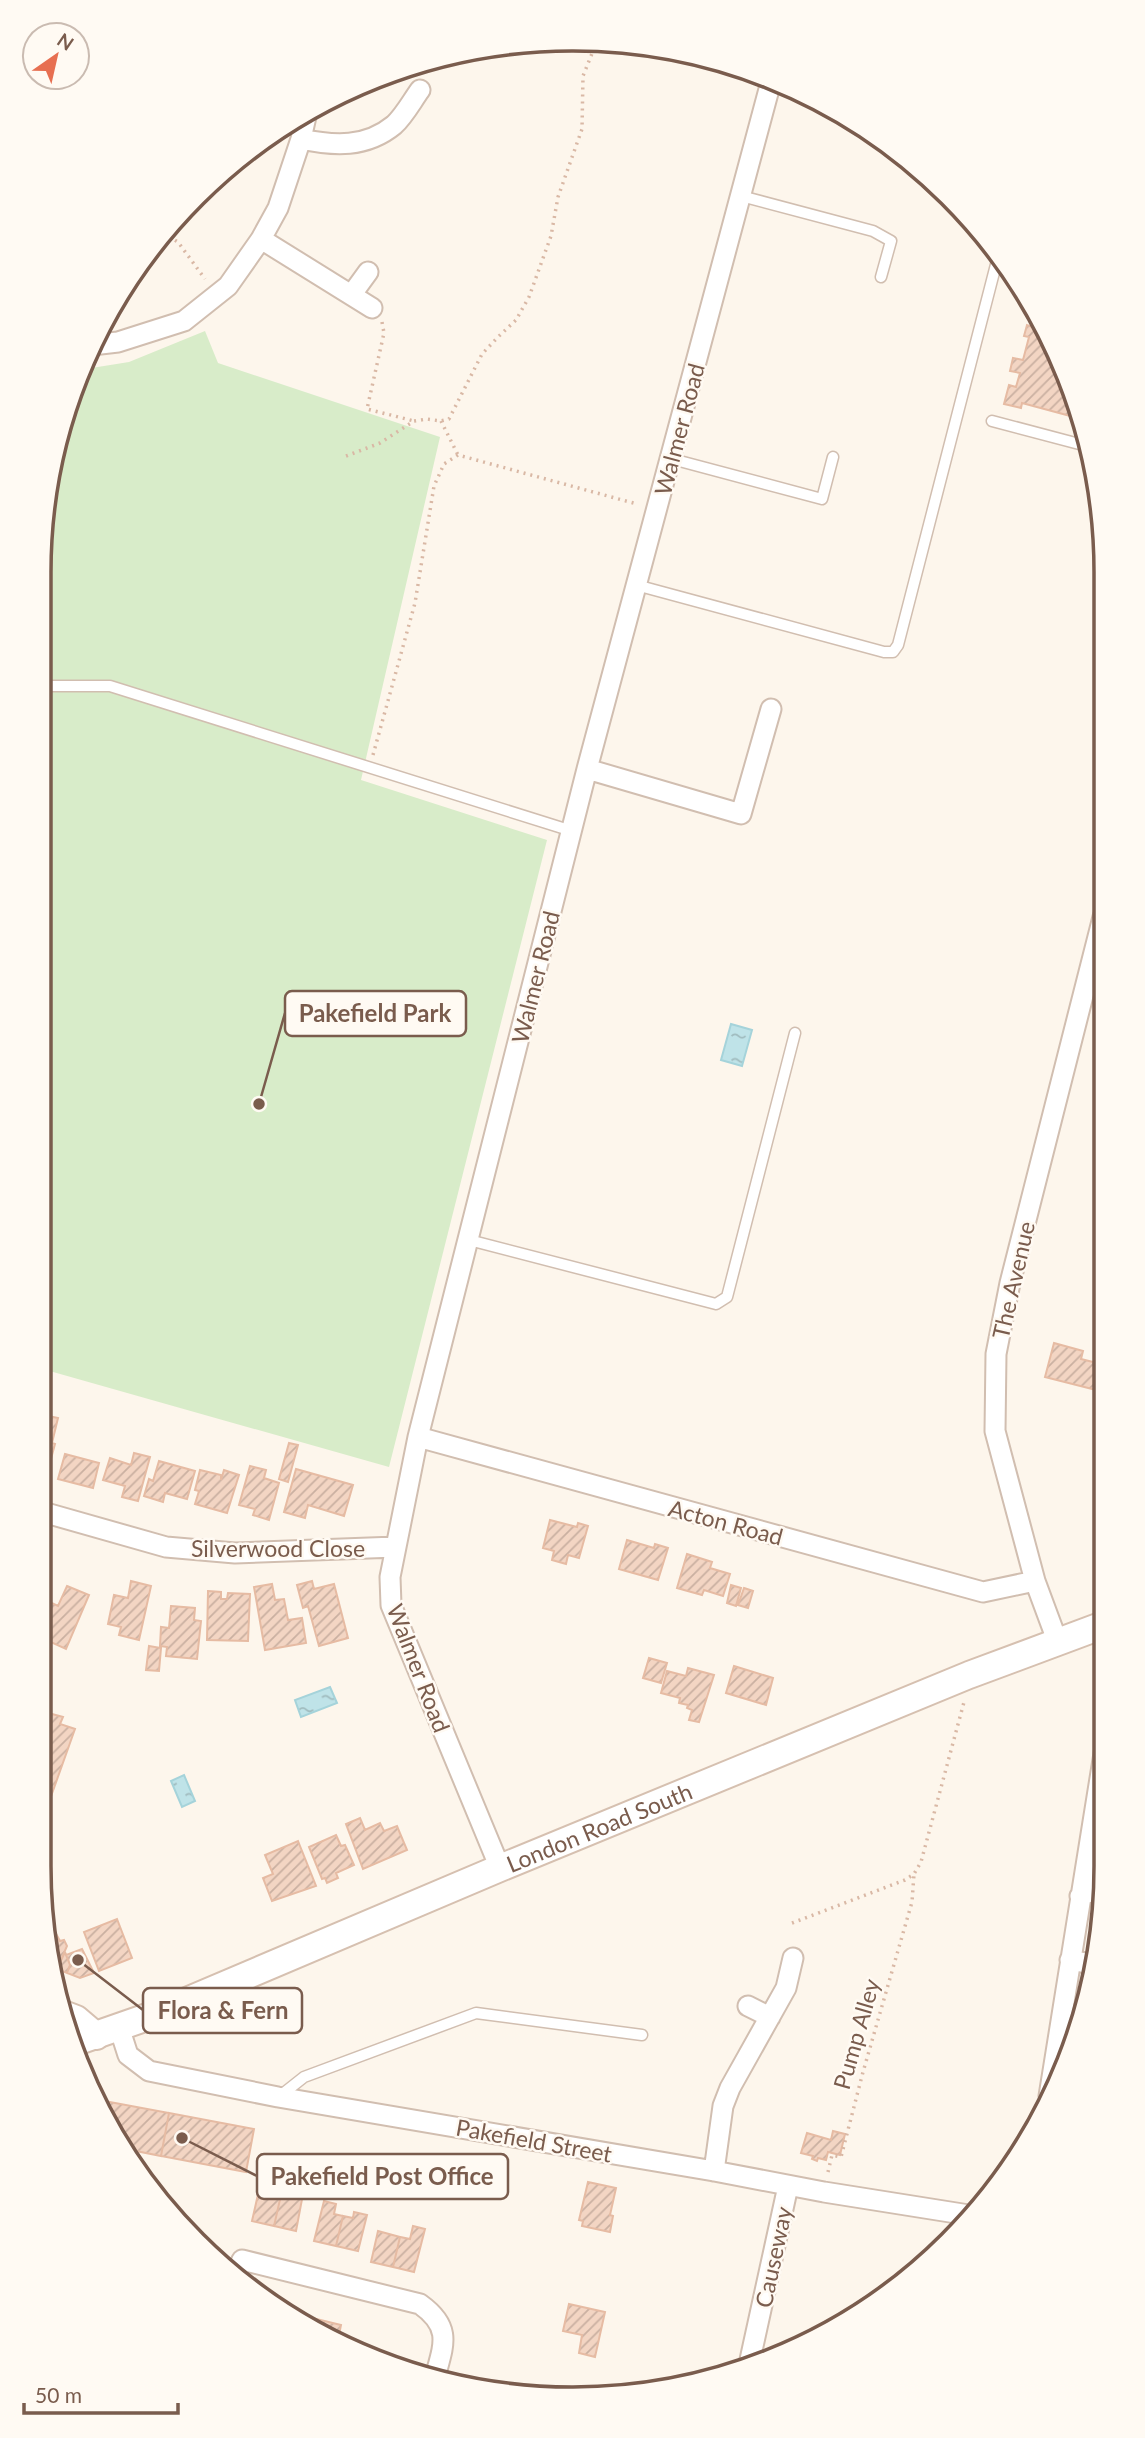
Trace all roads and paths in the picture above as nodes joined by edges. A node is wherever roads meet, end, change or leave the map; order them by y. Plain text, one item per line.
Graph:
1 (593, 52) edge
2 (770, 89) edge
3 (420, 90) dead end
4 (304, 126) edge
5 (301, 139) junction
6 (741, 196) junction
7 (172, 238) edge
8 (261, 239) junction
9 (995, 268) edge
10 (368, 272) dead end
11 (881, 276) dead end
12 (352, 294) junction
13 (215, 296) junction
14 (372, 308) joint
15 (104, 344) edge
16 (414, 421) junction
17 (441, 421) junction
18 (992, 421) dead end
19 (1078, 444) edge
20 (458, 455) junction
21 (346, 456) dead end
22 (833, 457) dead end
23 (672, 459) junction
24 (656, 510) junction
25 (636, 585) junction
26 (51, 686) edge
27 (771, 709) dead end
28 (369, 768) junction
29 (587, 769) junction
30 (572, 831) junction
31 (1094, 952) edge
32 (795, 1034) dead end
33 (469, 1240) junction
34 (418, 1437) junction
35 (51, 1515) edge
36 (396, 1547) junction
37 (1035, 1581) junction
38 (1094, 1629) edge
39 (1058, 1643) junction
40 (969, 1675) junction
41 (1094, 1813) edge
42 (500, 1868) junction
43 (914, 1874) junction
44 (1093, 1890) edge
45 (1080, 1896) junction
46 (792, 1923) dead end
47 (793, 1958) dead end
48 (1070, 1960) junction
49 (1085, 1963) edge
50 (748, 2007) dead end
51 (770, 2017) junction
52 (74, 2018) edge
53 (107, 2031) junction
54 (642, 2035) dead end
55 (81, 2040) edge
56 (1053, 2069) edge
57 (278, 2097) junction
58 (714, 2171) junction
59 (788, 2186) junction
60 (824, 2192) junction
61 (961, 2214) edge
62 (241, 2258) edge
63 (751, 2356) edge
64 (438, 2369) edge

1 - 17 path
2 - 6 street, Walmer Road
3 - 5 street
4 - 5 street
5 - 8 street
6 - 11 lane
6 - 23 street, Walmer Road
7 - 13 path
8 - 12 street
8 - 13 street
9 - 25 lane
10 - 12 street
12 - 14 street
13 - 15 street
14 - 16 path
16 - 17 path
16 - 21 path
17 - 20 path
18 - 19 lane
20 - 24 path
20 - 28 path
22 - 23 lane
23 - 24 street, Walmer Road
24 - 25 street, Walmer Road
25 - 29 street, Walmer Road
26 - 28 lane
27 - 29 street
28 - 30 lane
29 - 30 street, Walmer Road
30 - 33 street, Walmer Road
31 - 37 street, The Avenue
32 - 33 lane
33 - 34 street, Walmer Road
34 - 36 street, Walmer Road
34 - 37 street, Acton Road
35 - 36 street, Silverwood Close
36 - 42 street, Walmer Road
37 - 39 street, The Avenue
38 - 39 main road, London Road South
39 - 40 main road, London Road South
40 - 42 main road, London Road South
40 - 43 path
41 - 45 street
42 - 53 main road, London Road South
43 - 46 path
43 - 60 path, Pump Alley
44 - 45 street
45 - 48 street
47 - 51 street
48 - 49 street
48 - 56 street
50 - 51 street
51 - 58 street
52 - 53 main road
53 - 55 main road, London Road South
53 - 57 street, Pakefield Street
54 - 57 lane
57 - 58 street, Pakefield Street
58 - 59 street, Pakefield Street
59 - 60 street, Pakefield Street
59 - 63 street, Causeway
60 - 61 street, Pakefield Street
62 - 64 street

